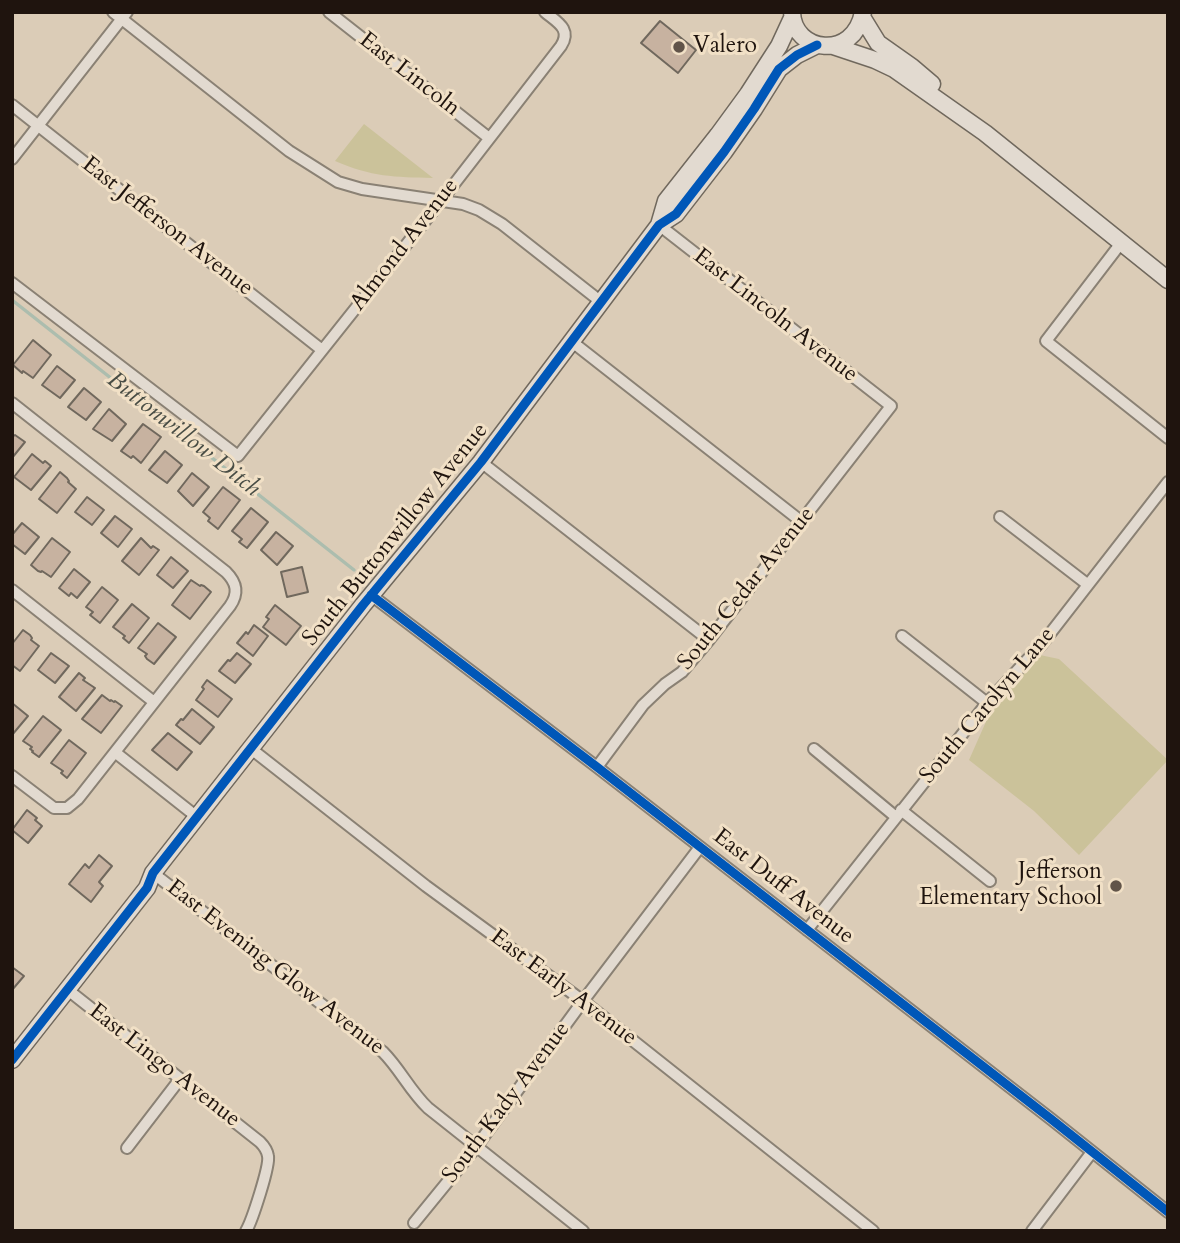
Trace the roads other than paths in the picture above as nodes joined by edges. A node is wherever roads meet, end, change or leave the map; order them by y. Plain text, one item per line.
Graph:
1 (329, 12) edge
2 (545, 12) edge
3 (120, 14) edge
4 (792, 15) edge
5 (862, 15) edge
6 (825, 45) junction
7 (12, 105) edge
8 (38, 126) junction
9 (985, 133) junction
10 (489, 138) junction
11 (12, 159) edge
12 (441, 201) junction
13 (659, 225) junction
14 (1121, 243) junction
15 (1168, 280) edge
16 (12, 283) edge
17 (600, 302) junction
18 (571, 341) junction
19 (323, 350) junction
20 (12, 403) edge
21 (891, 406) joint
22 (1168, 439) edge
23 (481, 462) junction
24 (1168, 482) edge
25 (1000, 517) dead end
26 (802, 522) junction
27 (1087, 584) junction
28 (12, 590) edge
29 (371, 595) junction
30 (902, 636) dead end
31 (709, 640) junction
32 (154, 702) junction
33 (986, 703) junction
34 (250, 748) junction
35 (814, 750) dead end
36 (116, 753) junction
37 (597, 767) junction
38 (12, 776) edge
39 (899, 813) junction
40 (197, 817) junction
41 (700, 847) junction
42 (153, 873) junction
43 (990, 881) dead end
44 (807, 930) junction
45 (68, 990) junction
46 (583, 1001) junction
47 (12, 1060) edge
48 (180, 1079) junction
49 (476, 1147) junction
50 (127, 1148) dead end
51 (1092, 1152) junction
52 (1168, 1212) edge
53 (414, 1223) dead end
54 (246, 1231) edge
55 (583, 1231) edge
56 (873, 1231) edge
57 (1032, 1231) edge

1 - 10 street, East Lincoln
2 - 10 street, Almond Avenue
3 - 8 street
3 - 12 street
4 - 6 street
4 - 13 street, South Buttonwillow Avenue
5 - 6 street, South Buttonwillow Avenue
5 - 9 street
6 - 9 street
6 - 13 street, South Buttonwillow Avenue
7 - 8 street, East Jefferson Avenue
8 - 11 street
8 - 19 street, East Jefferson Avenue
9 - 14 street
10 - 12 street, Almond Avenue
12 - 17 street
12 - 19 street, Almond Avenue
13 - 17 street, South Buttonwillow Avenue
13 - 21 street, East Lincoln Avenue
14 - 15 street
14 - 22 street
16 - 19 street, Almond Avenue
17 - 18 street, South Buttonwillow Avenue
18 - 23 street, South Buttonwillow Avenue
18 - 26 street
20 - 32 street
21 - 26 street, South Cedar Avenue
23 - 29 street, South Buttonwillow Avenue
23 - 31 street
24 - 27 street, South Carolyn Lane
25 - 27 street
26 - 31 street, South Cedar Avenue
27 - 33 street, South Carolyn Lane
28 - 32 street
29 - 34 street, South Buttonwillow Avenue
29 - 37 street, East Duff Avenue
30 - 33 street
31 - 37 street, South Cedar Avenue
32 - 36 street
33 - 39 street, South Carolyn Lane
34 - 40 street, South Buttonwillow Avenue
34 - 46 street, East Early Avenue
35 - 39 street
36 - 38 street
36 - 40 street
37 - 41 street, East Duff Avenue
39 - 43 street
39 - 44 street, South Carolyn Lane
40 - 42 street, South Buttonwillow Avenue
41 - 44 street, East Duff Avenue
41 - 46 street, South Kady Avenue
42 - 45 street, South Buttonwillow Avenue
42 - 49 street, East Evening Glow Avenue
44 - 51 street, East Duff Avenue
45 - 47 street, South Buttonwillow Avenue
45 - 48 street, East Lingo Avenue
46 - 49 street, South Kady Avenue
46 - 56 street, East Early Avenue
48 - 50 street
48 - 54 street, East Lingo Avenue
49 - 53 street, South Kady Avenue
49 - 55 street, East Evening Glow Avenue
51 - 52 street, East Duff Avenue
51 - 57 street

